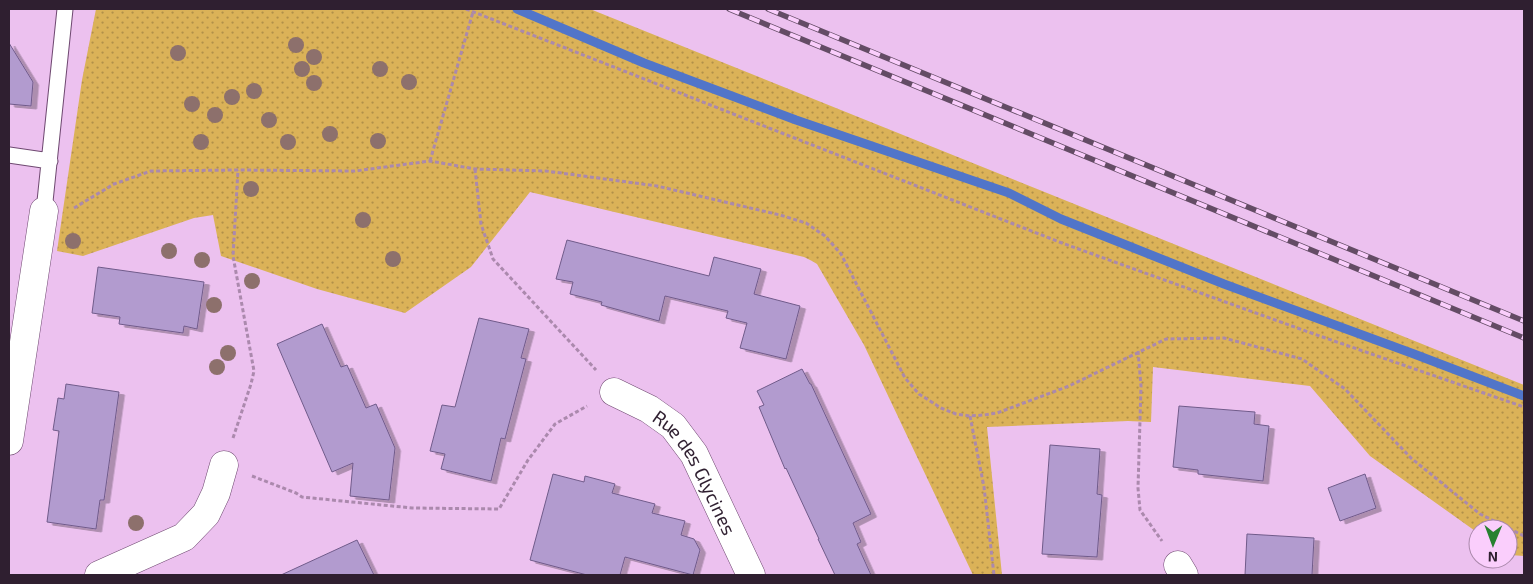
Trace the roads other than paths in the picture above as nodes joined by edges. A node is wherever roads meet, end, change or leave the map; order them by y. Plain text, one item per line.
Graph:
1 (65, 9) edge
2 (9, 155) edge
3 (50, 161) junction
4 (57, 211) joint
5 (614, 392) road end
6 (9, 441) edge
7 (224, 465) road end
8 (99, 575) edge
9 (751, 575) edge

1 - 3 lane
2 - 3 lane
3 - 4 lane
4 - 6 street
5 - 9 street, Rue des Glycines
7 - 8 street

